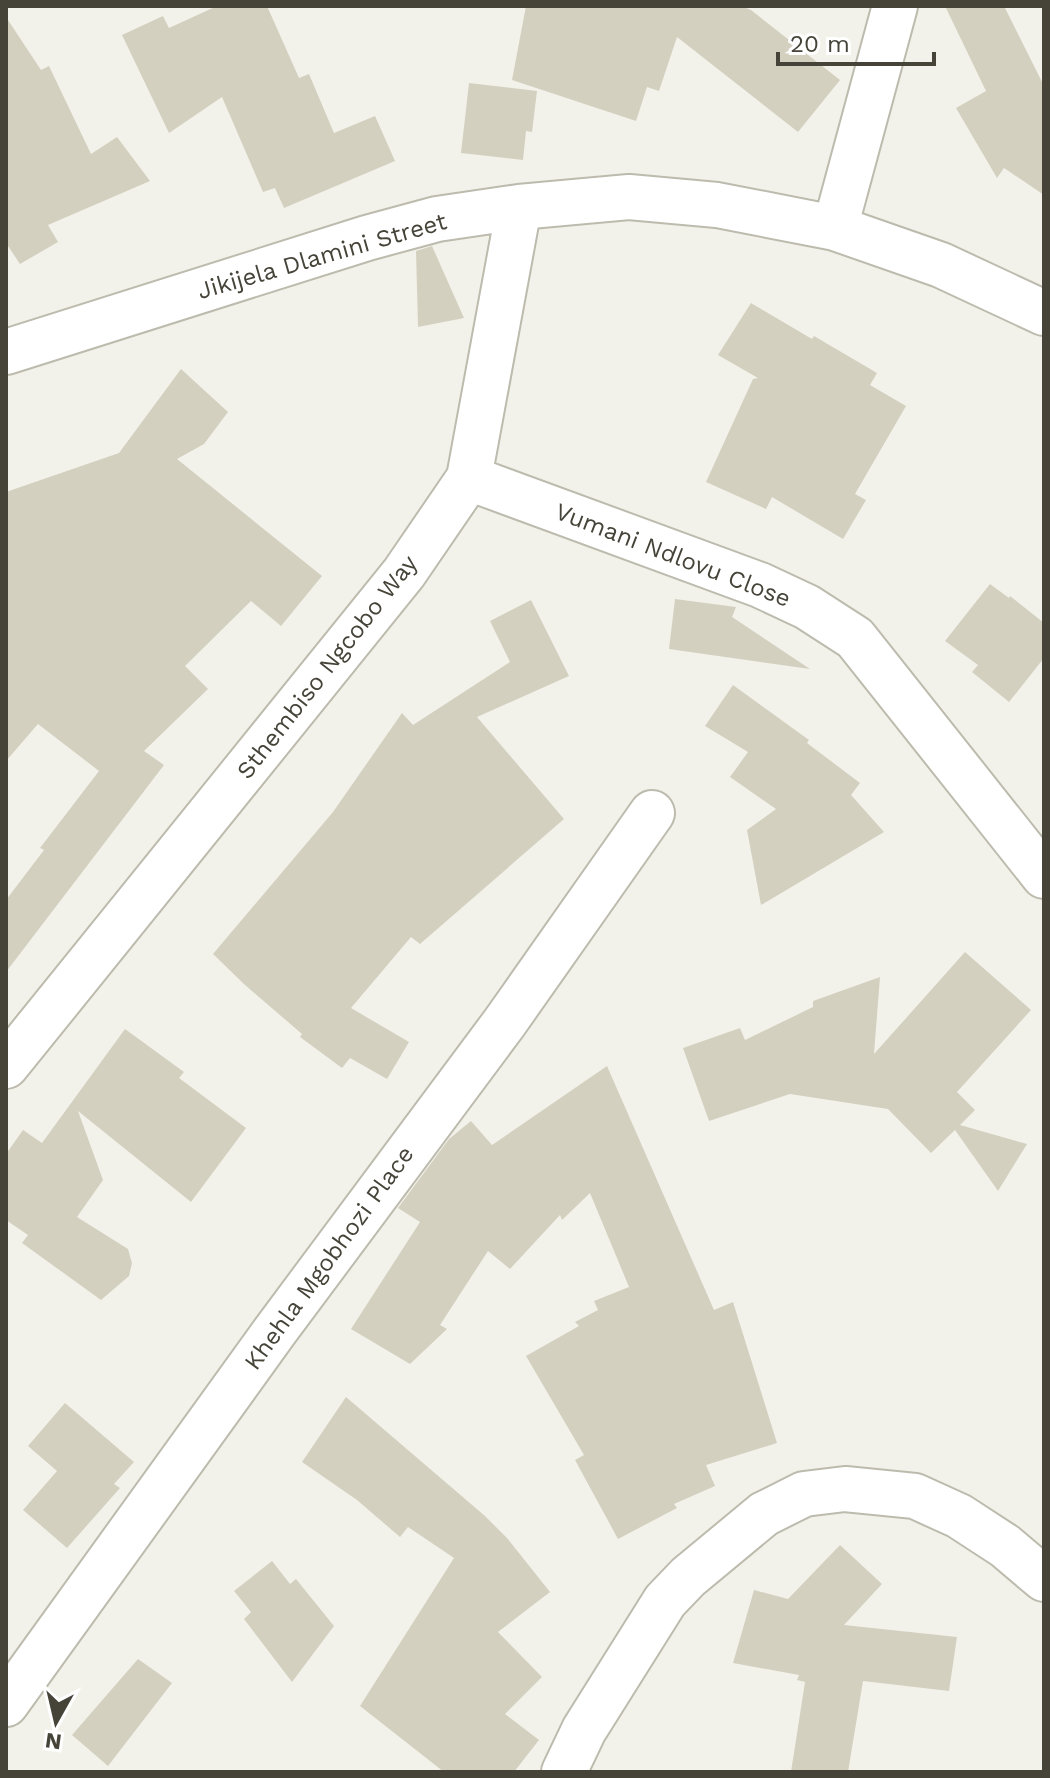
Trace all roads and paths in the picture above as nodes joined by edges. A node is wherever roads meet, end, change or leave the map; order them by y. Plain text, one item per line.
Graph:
1 (895, 6) edge
2 (519, 207) junction
3 (835, 228) junction
4 (1044, 313) edge
5 (6, 352) edge
6 (469, 478) junction
7 (652, 813) dead end
8 (1044, 876) edge
9 (6, 1066) edge
10 (1044, 1579) edge
11 (6, 1704) edge
12 (564, 1772) edge

1 - 3 street
2 - 3 street, Jikijela Dlamini Street
2 - 5 street, Jikijela Dlamini Street
2 - 6 street, Sthembiso Ngcobo Way
3 - 4 street, Jikijela Dlamini Street
6 - 8 street, Vumani Ndlovu Close
6 - 9 street, Sthembiso Ngcobo Way
7 - 11 street, Khehla Mgobhozi Place
10 - 12 street

